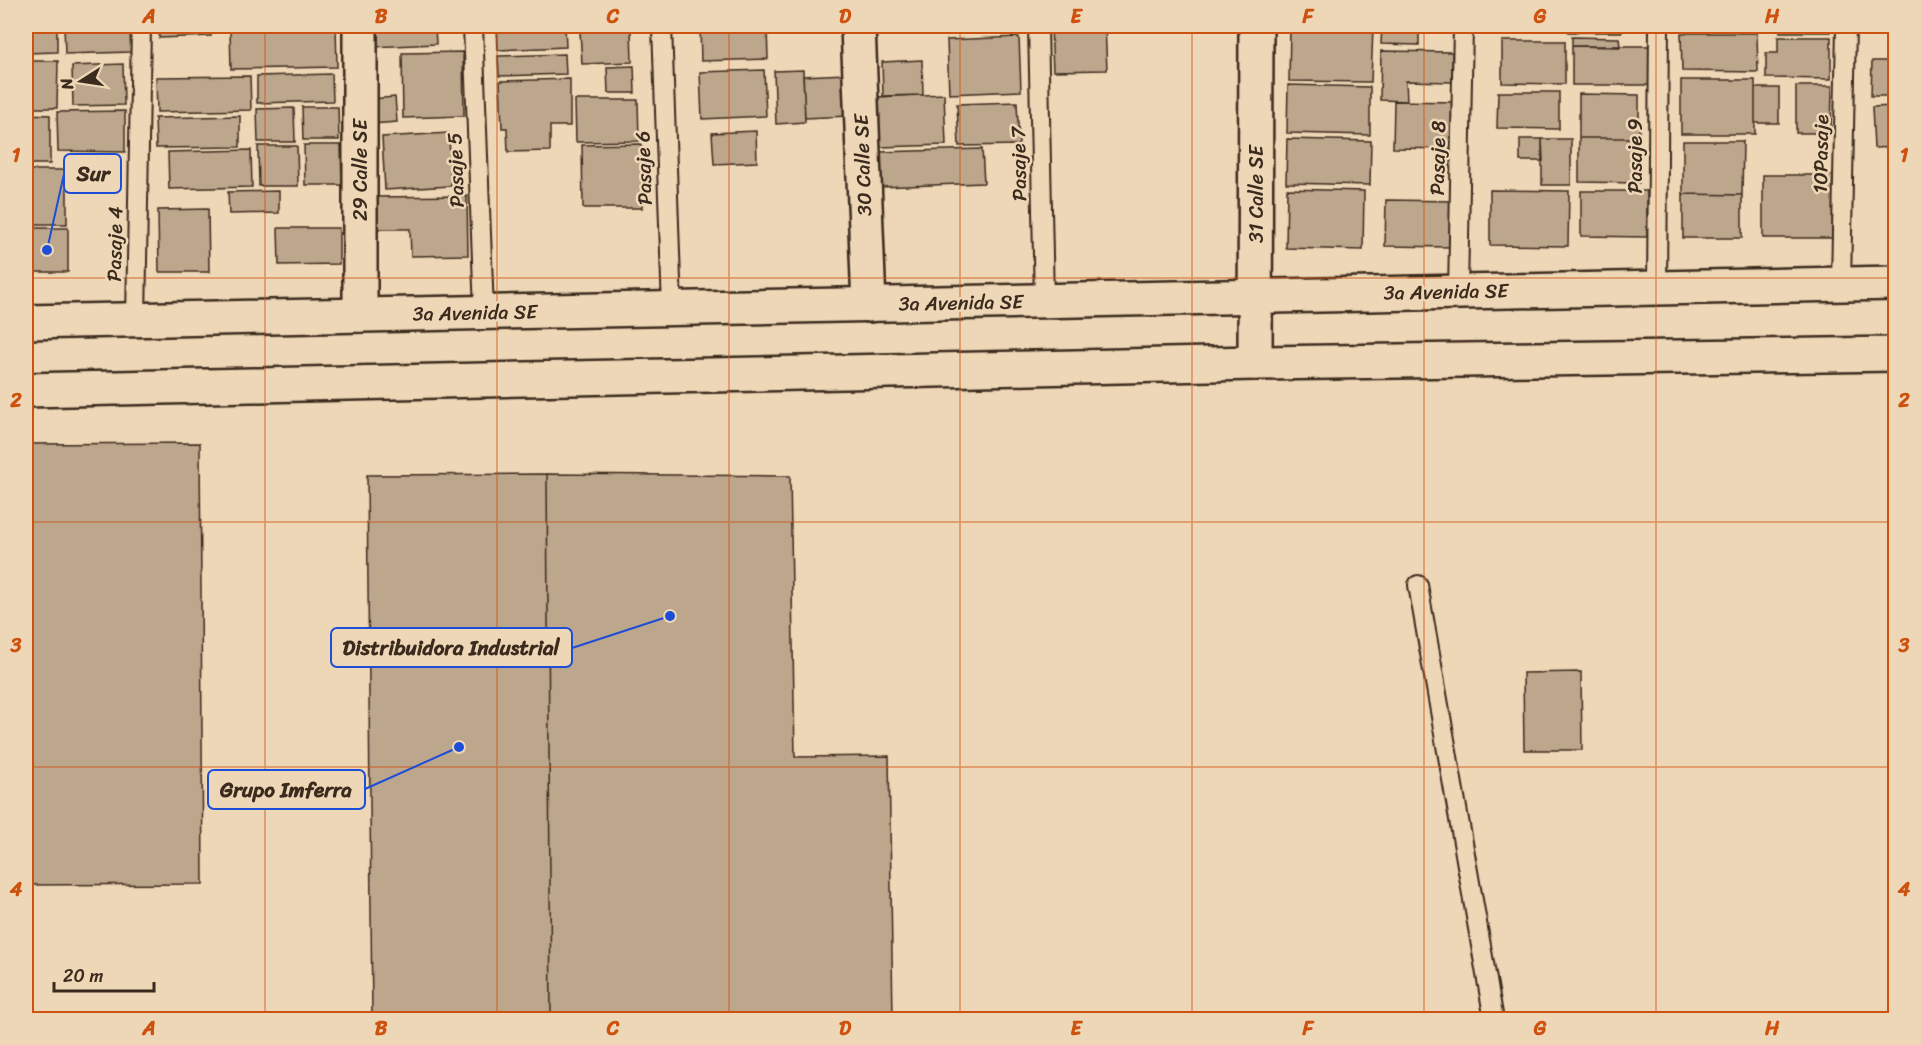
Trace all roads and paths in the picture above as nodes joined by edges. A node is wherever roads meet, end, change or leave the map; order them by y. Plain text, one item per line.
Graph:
1 (141, 26) edge
2 (360, 26) edge
3 (473, 26) edge
4 (662, 26) edge
5 (858, 26) edge
6 (1038, 26) edge
7 (1256, 26) edge
8 (1463, 26) edge
9 (1659, 26) edge
10 (1846, 26) edge
11 (1896, 283) edge
12 (1841, 284) junction
13 (1657, 288) junction
14 (1458, 292) junction
15 (1256, 297) junction
16 (1044, 301) junction
17 (869, 305) junction
18 (672, 309) junction
19 (484, 312) junction
20 (360, 315) junction
21 (136, 320) junction
22 (26, 322) edge
23 (1896, 354) edge
24 (1255, 363) junction
25 (26, 390) edge
26 (1418, 585) dead end
27 (1494, 1020) edge

1 - 21 lane, Pasaje 4
2 - 20 main road, 29 Calle SE
3 - 19 lane, Pasaje 5
4 - 18 lane, Pasaje 6
5 - 17 main road, 30 Calle SE
6 - 16 lane, Pasaje 7
7 - 15 main road, 31 Calle SE
8 - 14 lane, Pasaje 8
9 - 13 lane, Pasaje 9
10 - 12 lane, 10Pasaje
11 - 12 main road, 3a Avenida SE
12 - 13 main road, 3a Avenida SE
13 - 14 main road, 3a Avenida SE
14 - 15 main road, 3a Avenida SE
15 - 16 main road, 3a Avenida SE
15 - 24 main road, 31 Calle SE
16 - 17 main road, 3a Avenida SE
17 - 18 main road, 3a Avenida SE
18 - 19 main road, 3a Avenida SE
19 - 20 main road, 3a Avenida SE
20 - 21 main road, 3a Avenida SE
21 - 22 main road, 3a Avenida SE
23 - 24 main road
24 - 25 main road
26 - 27 lane

